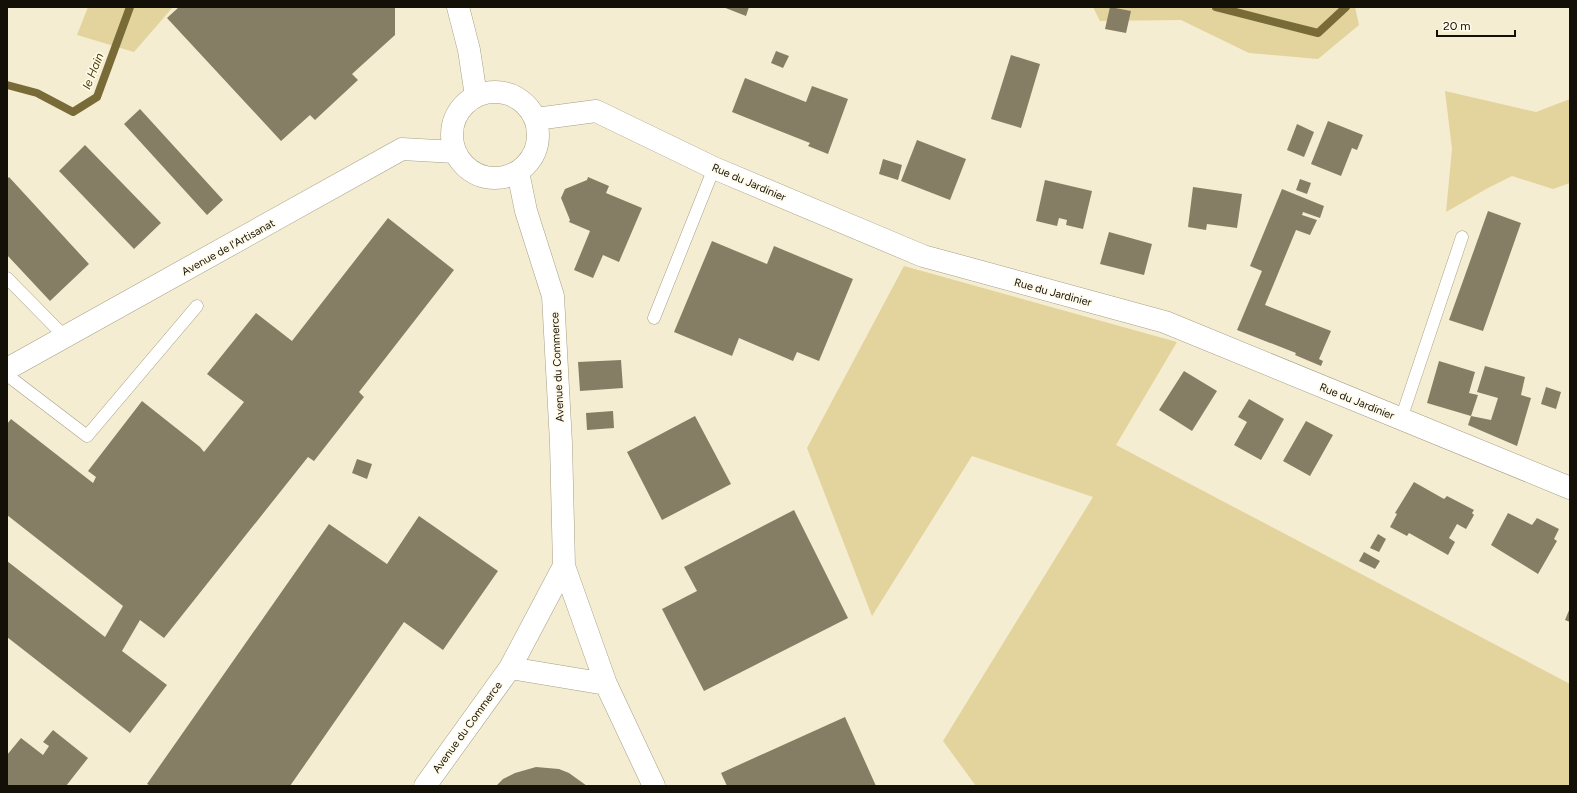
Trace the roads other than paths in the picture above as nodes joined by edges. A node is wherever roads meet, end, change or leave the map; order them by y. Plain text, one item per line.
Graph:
1 (458, 7) edge
2 (476, 96) junction
3 (536, 119) junction
4 (455, 152) junction
5 (714, 168) junction
6 (518, 172) junction
7 (1462, 237) dead end
8 (7, 278) edge
9 (197, 306) dead end
10 (654, 318) dead end
11 (65, 337) junction
12 (7, 369) edge
13 (7, 375) edge
14 (1401, 419) junction
15 (1570, 488) edge
16 (564, 566) junction
17 (510, 668) junction
18 (606, 684) junction
19 (425, 786) edge
20 (654, 786) edge

1 - 2 street
2 - 3 street
2 - 4 street
3 - 5 street, Rue du Jardinier
3 - 6 street
4 - 6 street
4 - 11 street, Avenue de l'Artisanat
5 - 10 lane
5 - 14 street, Rue du Jardinier
6 - 16 street, Avenue du Commerce
7 - 14 lane
8 - 11 lane
9 - 13 lane
11 - 12 street, Avenue de l'Artisanat
14 - 15 street, Rue du Jardinier
16 - 17 street, Avenue du Commerce
16 - 18 street, Avenue du Commerce
17 - 18 street
17 - 19 street, Avenue du Commerce
18 - 20 street, Avenue du Commerce

